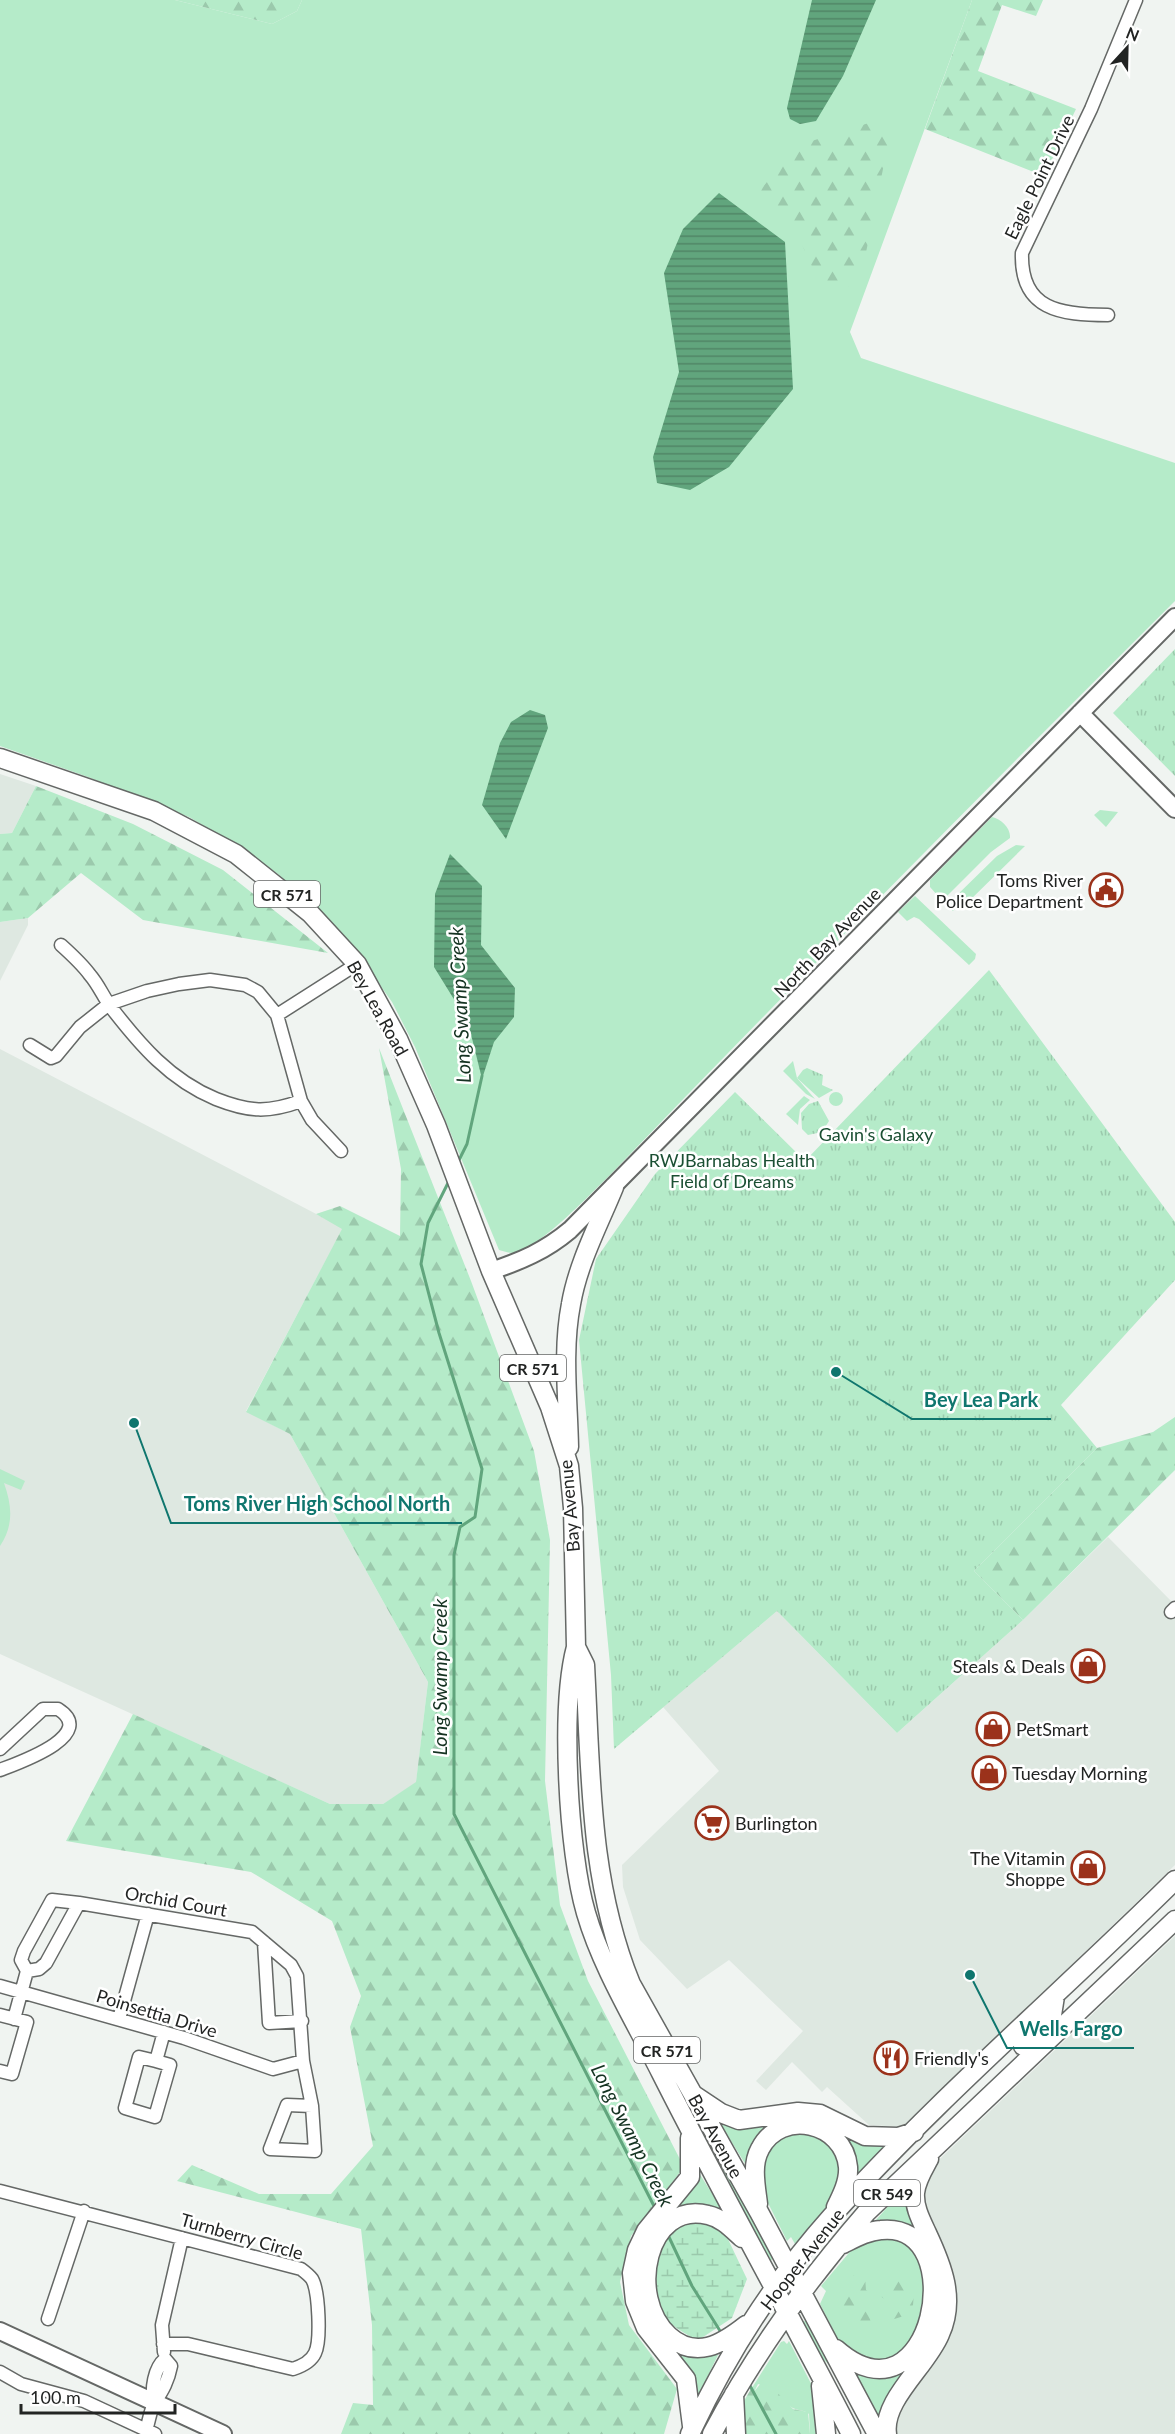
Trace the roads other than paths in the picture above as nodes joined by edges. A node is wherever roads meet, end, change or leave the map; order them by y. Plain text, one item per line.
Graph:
1 (1136, 0) edge
2 (1108, 315) dead end
3 (1175, 617) edge
4 (1080, 713) junction
5 (0, 758) edge
6 (1175, 809) edge
7 (61, 945) dead end
8 (357, 964) junction
9 (109, 1004) junction
10 (277, 1014) junction
11 (30, 1045) dead end
12 (301, 1101) junction
13 (341, 1151) dead end
14 (614, 1187) junction
15 (491, 1271) junction
16 (569, 1466) junction
17 (576, 1647) junction
18 (0, 1749) edge
19 (0, 1770) edge
20 (1175, 1880) edge
21 (1175, 1896) edge
22 (1156, 1899) junction
23 (79, 1903) junction
24 (148, 1914) junction
25 (1175, 1920) edge
26 (264, 1942) junction
27 (27, 1971) junction
28 (0, 1986) edge
29 (21, 1992) junction
30 (1055, 1996) junction
31 (0, 2015) edge
32 (14, 2019) junction
33 (119, 2019) junction
34 (302, 2021) junction
35 (164, 2032) junction
36 (156, 2061) junction
37 (303, 2061) junction
38 (0, 2071) edge
39 (692, 2093) junction
40 (312, 2106) junction
41 (971, 2112) junction
42 (690, 2130) junction
43 (916, 2131) junction
44 (941, 2140) junction
45 (0, 2191) edge
46 (84, 2211) junction
47 (759, 2212) junction
48 (830, 2218) junction
49 (662, 2222) junction
50 (182, 2238) junction
51 (751, 2244) junction
52 (836, 2248) junction
53 (789, 2270) junction
54 (774, 2290) junction
55 (801, 2294) junction
56 (786, 2315) junction
57 (48, 2319) dead end
58 (0, 2331) edge
59 (827, 2340) junction
60 (163, 2344) junction
61 (729, 2347) junction
62 (0, 2372) edge
63 (820, 2378) junction
64 (736, 2390) junction
65 (154, 2403) junction
66 (132, 2429) edge
67 (691, 2431) edge
68 (150, 2432) edge
69 (223, 2434) edge
70 (712, 2434) edge
71 (736, 2434) edge
72 (826, 2434) edge
73 (851, 2434) edge
74 (861, 2434) edge
75 (877, 2434) edge
76 (887, 2434) edge

1 - 2 street, Eagle Point Drive
3 - 4 street, North Bay Avenue
4 - 6 street
4 - 14 street, North Bay Avenue
5 - 8 main road, Bey Lea Road / CR 571
7 - 9 street
8 - 10 street
8 - 15 main road, Bey Lea Road / CR 571
9 - 10 street
9 - 11 street
9 - 12 street
10 - 12 street
12 - 13 street
14 - 15 street, North Bay Avenue
14 - 16 main road
15 - 16 main road, Bay Avenue / CR 571
16 - 17 main road, Bay Avenue / CR 571
17 - 39 main road, Bay Avenue / CR 571
17 - 42 main road, Bay Avenue / CR 571
18 - 19 street
20 - 22 main road, Hooper Avenue / CR 549
21 - 22 main road
22 - 30 main road, Hooper Avenue / CR 549
23 - 24 street, Orchid Court
23 - 27 street
23 - 27 street, Orchid Court
24 - 26 street, Orchid Court
24 - 33 street
25 - 41 main road, Hooper Avenue / CR 549
26 - 34 street, Orchid Court
26 - 34 street
27 - 29 street, Orchid Court
28 - 29 street, Poinsettia Drive
29 - 32 street, Orchid Court
29 - 33 street, Poinsettia Drive
30 - 41 main road
30 - 43 main road, Hooper Avenue / CR 549
31 - 32 street
32 - 38 street
33 - 35 street, Poinsettia Drive
34 - 37 street, Orchid Court
35 - 36 street
35 - 37 street, Poinsettia Drive
36 - 36 street
37 - 40 street, Orchid Court
39 - 43 main road
39 - 47 main road, Bay Avenue / CR 571
40 - 40 street, Orchid Court
41 - 44 main road, Hooper Avenue / CR 549
42 - 49 main road
42 - 51 main road, Bay Avenue / CR 571
43 - 48 main road, Hooper Avenue / CR 549
44 - 52 main road, Hooper Avenue / CR 549
44 - 76 main road
45 - 46 street, Turnberry Circle
46 - 50 street, Turnberry Circle
46 - 57 street
47 - 48 main road
47 - 53 main road, Bay Avenue / CR 571
48 - 53 main road, Hooper Avenue / CR 549
49 - 51 main road
49 - 61 main road
49 - 67 main road
50 - 60 street
50 - 60 street, Turnberry Circle
51 - 54 main road, Bay Avenue / CR 571
52 - 55 main road, Hooper Avenue / CR 549
52 - 59 main road
53 - 54 main road, Hooper Avenue / CR 549
53 - 55 main road, Bay Avenue / CR 571
54 - 56 main road, Bay Avenue / CR 571
54 - 61 main road, Hooper Avenue / CR 549
55 - 56 main road, Hooper Avenue / CR 549
55 - 59 main road, Bay Avenue / CR 571
56 - 63 main road, Bay Avenue / CR 571
56 - 64 main road, Hooper Avenue / CR 549
58 - 65 street
59 - 75 main road, Bay Avenue / CR 571
60 - 65 street
61 - 67 main road
62 - 66 street
63 - 72 main road
63 - 73 main road, Bay Avenue / CR 571
63 - 74 main road
64 - 70 main road, Hooper Avenue / CR 549
64 - 71 main road
65 - 68 street
65 - 69 street
66 - 68 street

